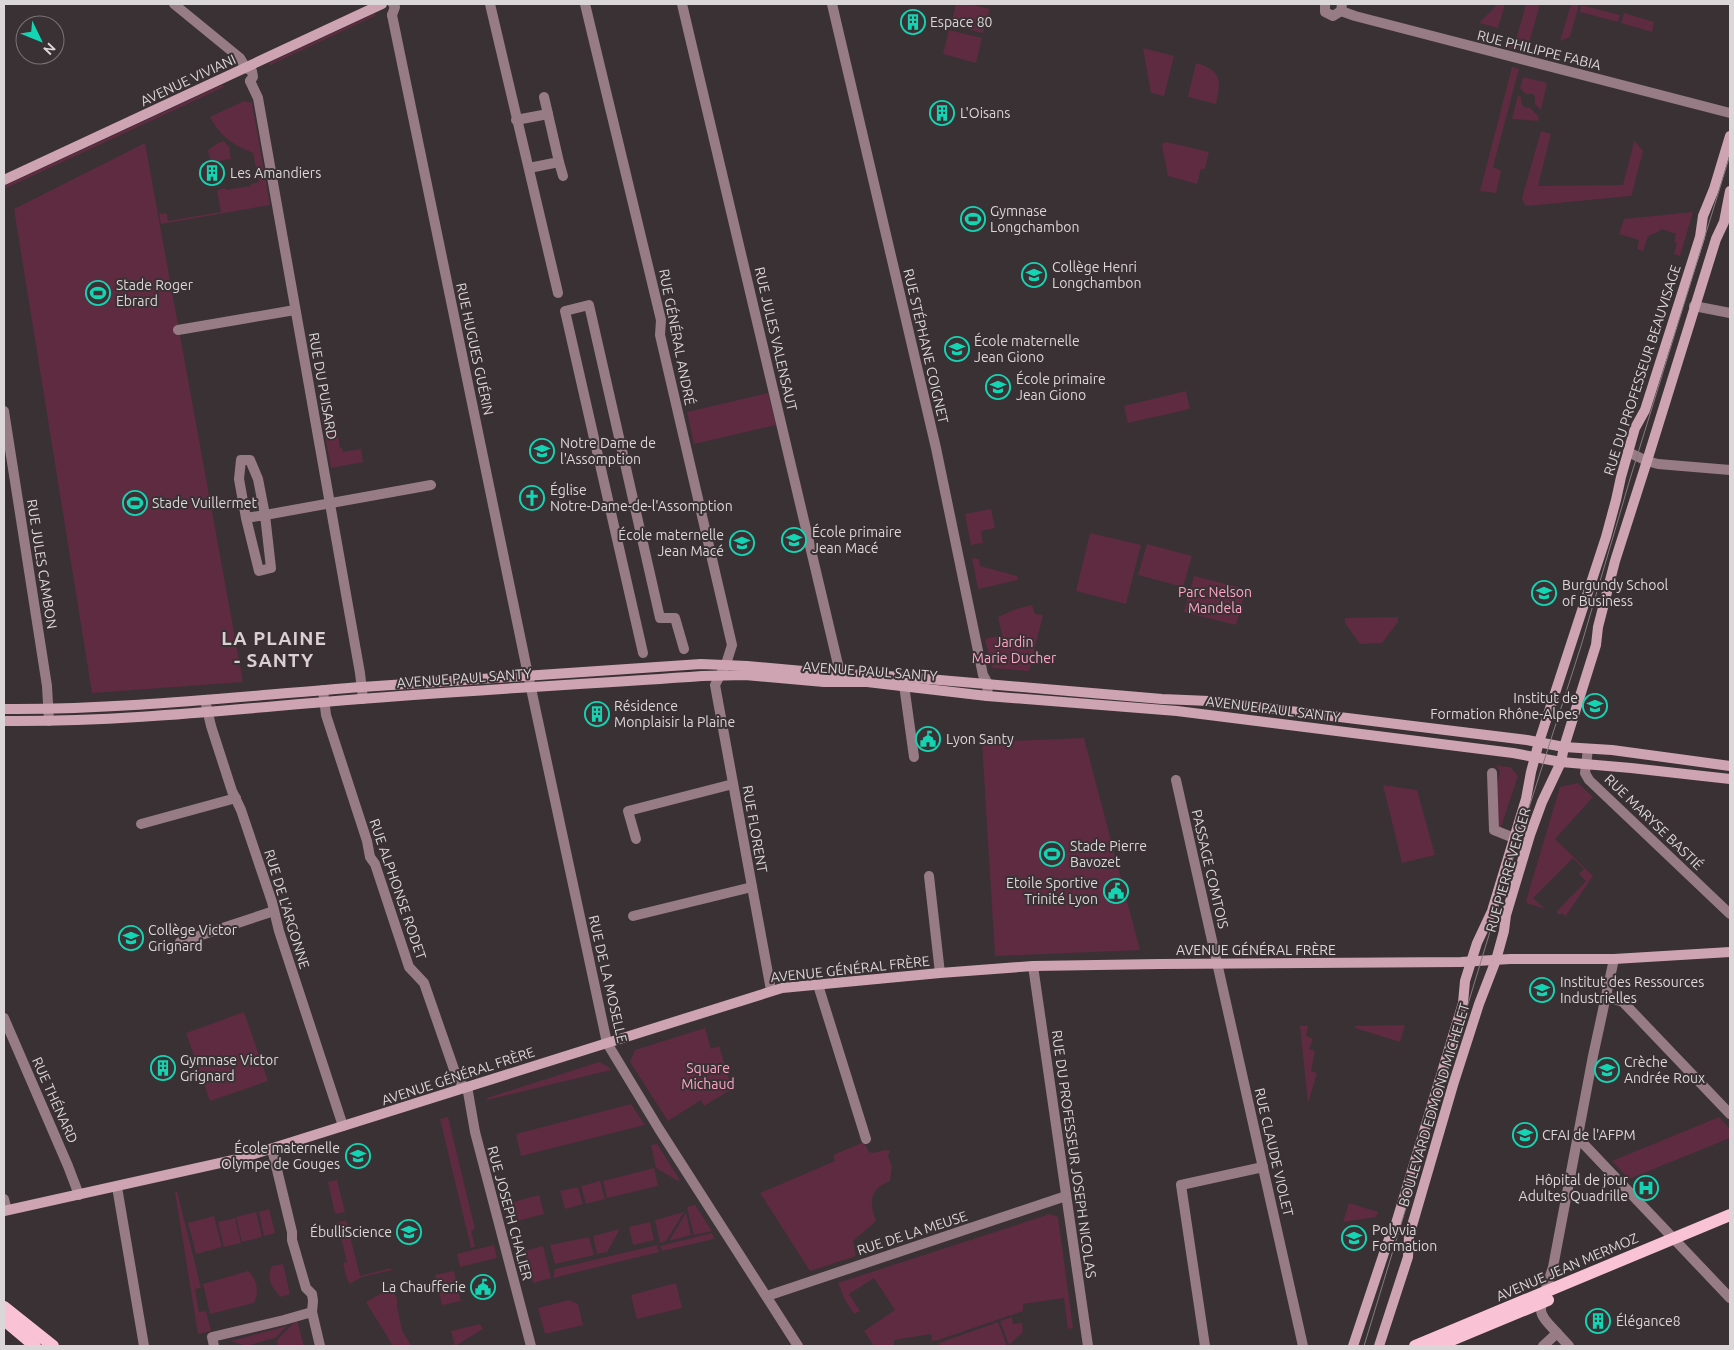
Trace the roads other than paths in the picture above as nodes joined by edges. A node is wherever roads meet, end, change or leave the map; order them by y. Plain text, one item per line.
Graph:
1 (174, 4) edge
2 (382, 4) edge
3 (386, 4) edge
4 (393, 4) edge
5 (490, 4) edge
6 (585, 4) edge
7 (682, 4) edge
8 (832, 4) edge
9 (1325, 4) edge
10 (1342, 8) edge
11 (392, 15) junction
12 (244, 69) junction
13 (544, 97) dead end
14 (1730, 112) edge
15 (548, 114) junction
16 (516, 120) junction
17 (1730, 136) edge
18 (559, 162) junction
19 (529, 168) junction
20 (563, 176) dead end
21 (4, 180) edge
22 (1730, 191) edge
23 (1729, 207) edge
24 (558, 293) dead end
25 (1694, 306) junction
26 (295, 310) junction
27 (1730, 312) edge
28 (178, 330) dead end
29 (4, 411) edge
30 (1628, 452) junction
31 (1647, 461) junction
32 (1730, 470) edge
33 (431, 485) dead end
34 (331, 504) junction
35 (265, 515) junction
36 (246, 518) junction
37 (684, 649) dead end
38 (644, 654) dead end
39 (726, 664) junction
40 (721, 675) junction
41 (528, 677) junction
42 (840, 677) junction
43 (904, 681) junction
44 (988, 684) junction
45 (362, 687) junction
46 (531, 688) junction
47 (323, 690) junction
48 (987, 696) junction
49 (363, 699) junction
50 (205, 700) junction
51 (324, 702) junction
52 (49, 708) junction
53 (4, 709) edge
54 (208, 713) junction
55 (4, 721) edge
56 (49, 721) junction
57 (1448, 730) junction
58 (1539, 742) junction
59 (1441, 744) junction
60 (1564, 747) junction
61 (1588, 749) junction
62 (1535, 756) junction
63 (914, 757) dead end
64 (1561, 762) junction
65 (1585, 764) junction
66 (1730, 766) edge
67 (1492, 772) dead end
68 (1730, 779) edge
69 (1176, 780) dead end
70 (733, 784) junction
71 (236, 798) junction
72 (141, 824) dead end
73 (636, 838) dead end
74 (1514, 838) junction
75 (929, 876) dead end
76 (752, 886) junction
77 (274, 911) junction
78 (1728, 912) edge
79 (633, 916) dead end
80 (180, 942) dead end
81 (1728, 950) edge
82 (1614, 959) junction
83 (1496, 960) junction
84 (1471, 961) junction
85 (1218, 964) junction
86 (1033, 966) junction
87 (940, 973) junction
88 (818, 985) junction
89 (771, 990) junction
90 (1606, 996) junction
91 (4, 1018) edge
92 (606, 1043) junction
93 (464, 1088) junction
94 (1730, 1114) edge
95 (344, 1126) junction
96 (1577, 1137) junction
97 (866, 1139) dead end
98 (272, 1149) junction
99 (1263, 1167) junction
100 (117, 1186) junction
101 (79, 1195) junction
102 (1066, 1196) junction
103 (4, 1199) edge
104 (5, 1210) edge
105 (1730, 1215) edge
106 (1730, 1223) edge
107 (1676, 1241) junction
108 (767, 1296) junction
109 (1544, 1297) junction
110 (1730, 1298) edge
111 (4, 1306) edge
112 (312, 1312) junction
113 (4, 1320) edge
114 (1557, 1333) junction
115 (794, 1345) edge
116 (35, 1346) edge
117 (53, 1346) edge
118 (144, 1346) edge
119 (214, 1346) edge
120 (320, 1346) edge
121 (531, 1346) edge
122 (1088, 1346) edge
123 (1205, 1346) edge
124 (1303, 1346) edge
125 (1353, 1346) edge
126 (1379, 1346) edge
127 (1415, 1346) edge
128 (1437, 1346) edge
129 (1543, 1346) edge
130 (1569, 1346) edge

1 - 12 street
2 - 12 street, AVENUE VIVIANI
3 - 11 street
4 - 11 street
5 - 16 street
6 - 39 street, RUE GÉNÉRAL ANDRÉ
7 - 42 street, RUE JULES VALENSAUT
8 - 44 street, RUE STÉPHANE COIGNET
9 - 10 street, RUE PHILIPPE FABIA
10 - 14 street, RUE PHILIPPE FABIA
11 - 41 street, RUE HUGUES GUÉRIN
12 - 21 street, AVENUE VIVIANI
12 - 26 street, RUE DU PUISARD
13 - 15 street
15 - 16 street
15 - 18 street
16 - 19 street
17 - 30 street, RUE DU PROFESSEUR BEAUVISAGE
18 - 19 street
18 - 20 street
19 - 24 street
22 - 23 street
23 - 25 street
25 - 27 street
25 - 31 street
26 - 28 street
26 - 34 street, RUE DU PUISARD
29 - 52 street, RUE JULES CAMBON
30 - 31 street
30 - 58 street, RUE DU PROFESSEUR BEAUVISAGE
31 - 32 street
31 - 60 street
33 - 34 street
34 - 35 street
34 - 45 street, RUE DU PUISARD
35 - 36 street
35 - 36 street
35 - 36 street
37 - 38 street
39 - 40 street, RUE GÉNÉRAL ANDRÉ
39 - 41 street, AVENUE PAUL SANTY
39 - 42 street, AVENUE PAUL SANTY
40 - 42 street, AVENUE PAUL SANTY
40 - 46 street, AVENUE PAUL SANTY
40 - 70 street, RUE FLORENT
41 - 45 street, AVENUE PAUL SANTY
41 - 46 street, RUE HUGUES GUÉRIN
42 - 43 street, AVENUE PAUL SANTY
43 - 44 street, AVENUE PAUL SANTY
43 - 48 street, AVENUE PAUL SANTY
43 - 63 street
44 - 48 street, RUE STÉPHANE COIGNET
44 - 57 street, AVENUE PAUL SANTY
45 - 47 street, AVENUE PAUL SANTY
45 - 49 street, RUE DU PUISARD
46 - 49 street, AVENUE PAUL SANTY
46 - 92 street, RUE DE LA MOSELLE
47 - 50 street, AVENUE PAUL SANTY
47 - 51 street, RUE ALPHONSE RODET
48 - 59 street, AVENUE PAUL SANTY
49 - 51 street, AVENUE PAUL SANTY
50 - 52 street, AVENUE PAUL SANTY
50 - 54 street, RUE DE L'ARGONNE
51 - 54 street, AVENUE PAUL SANTY
51 - 93 street, RUE ALPHONSE RODET
52 - 53 street, AVENUE PAUL SANTY
52 - 56 street, RUE JULES CAMBON
54 - 56 street, AVENUE PAUL SANTY
54 - 71 street, RUE DE L'ARGONNE
55 - 56 street, AVENUE PAUL SANTY
57 - 58 street, AVENUE PAUL SANTY
57 - 59 street
58 - 60 street, AVENUE PAUL SANTY
58 - 62 street, RUE DU PROFESSEUR BEAUVISAGE
59 - 62 street, AVENUE PAUL SANTY
60 - 61 street, AVENUE PAUL SANTY
60 - 64 street
61 - 65 street
61 - 66 street, AVENUE PAUL SANTY
62 - 64 street, AVENUE PAUL SANTY
62 - 74 street, RUE PIERRE VERGER
64 - 65 street, AVENUE PAUL SANTY
64 - 83 street, RUE PIERRE VERGER
65 - 68 street, AVENUE PAUL SANTY
65 - 78 street, RUE MARYSE BASTIÉ
67 - 74 street, RUE PIERRE VERGER
69 - 85 street, PASSAGE COMTOIS
70 - 73 street
70 - 76 street, RUE FLORENT
71 - 72 street
71 - 77 street, RUE DE L'ARGONNE
74 - 84 street, RUE PIERRE VERGER
75 - 87 street
76 - 79 street
76 - 89 street, RUE FLORENT
77 - 80 street
77 - 95 street, RUE DE L'ARGONNE
81 - 82 street, AVENUE GÉNÉRAL FRÈRE
82 - 83 street, AVENUE GÉNÉRAL FRÈRE
82 - 90 street
83 - 84 street, AVENUE GÉNÉRAL FRÈRE
83 - 126 street, BOULEVARD EDMOND MICHELET
84 - 85 street, AVENUE GÉNÉRAL FRÈRE
84 - 125 street, BOULEVARD EDMOND MICHELET
85 - 86 street, AVENUE GÉNÉRAL FRÈRE
85 - 99 street, RUE CLAUDE VIOLET
86 - 87 street, AVENUE GÉNÉRAL FRÈRE
86 - 102 street, RUE DU PROFESSEUR JOSEPH NICOLAS
87 - 88 street, AVENUE GÉNÉRAL FRÈRE
88 - 89 street, AVENUE GÉNÉRAL FRÈRE
88 - 97 street
89 - 92 street, AVENUE GÉNÉRAL FRÈRE
90 - 94 street
90 - 96 street
91 - 101 street, RUE THÉNARD
92 - 93 street, AVENUE GÉNÉRAL FRÈRE
92 - 108 street, RUE DE LA MOSELLE
93 - 95 street, AVENUE GÉNÉRAL FRÈRE
93 - 121 street, RUE JOSEPH CHALIER
95 - 98 street, AVENUE GÉNÉRAL FRÈRE
96 - 107 street
96 - 109 street
98 - 100 street, AVENUE GÉNÉRAL FRÈRE
98 - 112 street
99 - 123 street
99 - 124 street, RUE CLAUDE VIOLET
100 - 101 street, AVENUE GÉNÉRAL FRÈRE
100 - 118 street
101 - 104 street, AVENUE GÉNÉRAL FRÈRE
102 - 108 street, RUE DE LA MEUSE
102 - 122 street, RUE DU PROFESSEUR JOSEPH NICOLAS
103 - 104 street
105 - 107 main road, AVENUE JEAN MERMOZ
106 - 107 main road, AVENUE JEAN MERMOZ
107 - 109 main road, AVENUE JEAN MERMOZ
107 - 110 street
108 - 115 street, RUE DE LA MOSELLE
109 - 114 street
109 - 127 main road, AVENUE JEAN MERMOZ
109 - 128 main road, AVENUE JEAN MERMOZ
111 - 117 main road
112 - 119 street
112 - 120 street
113 - 116 main road
114 - 129 street
114 - 130 street

